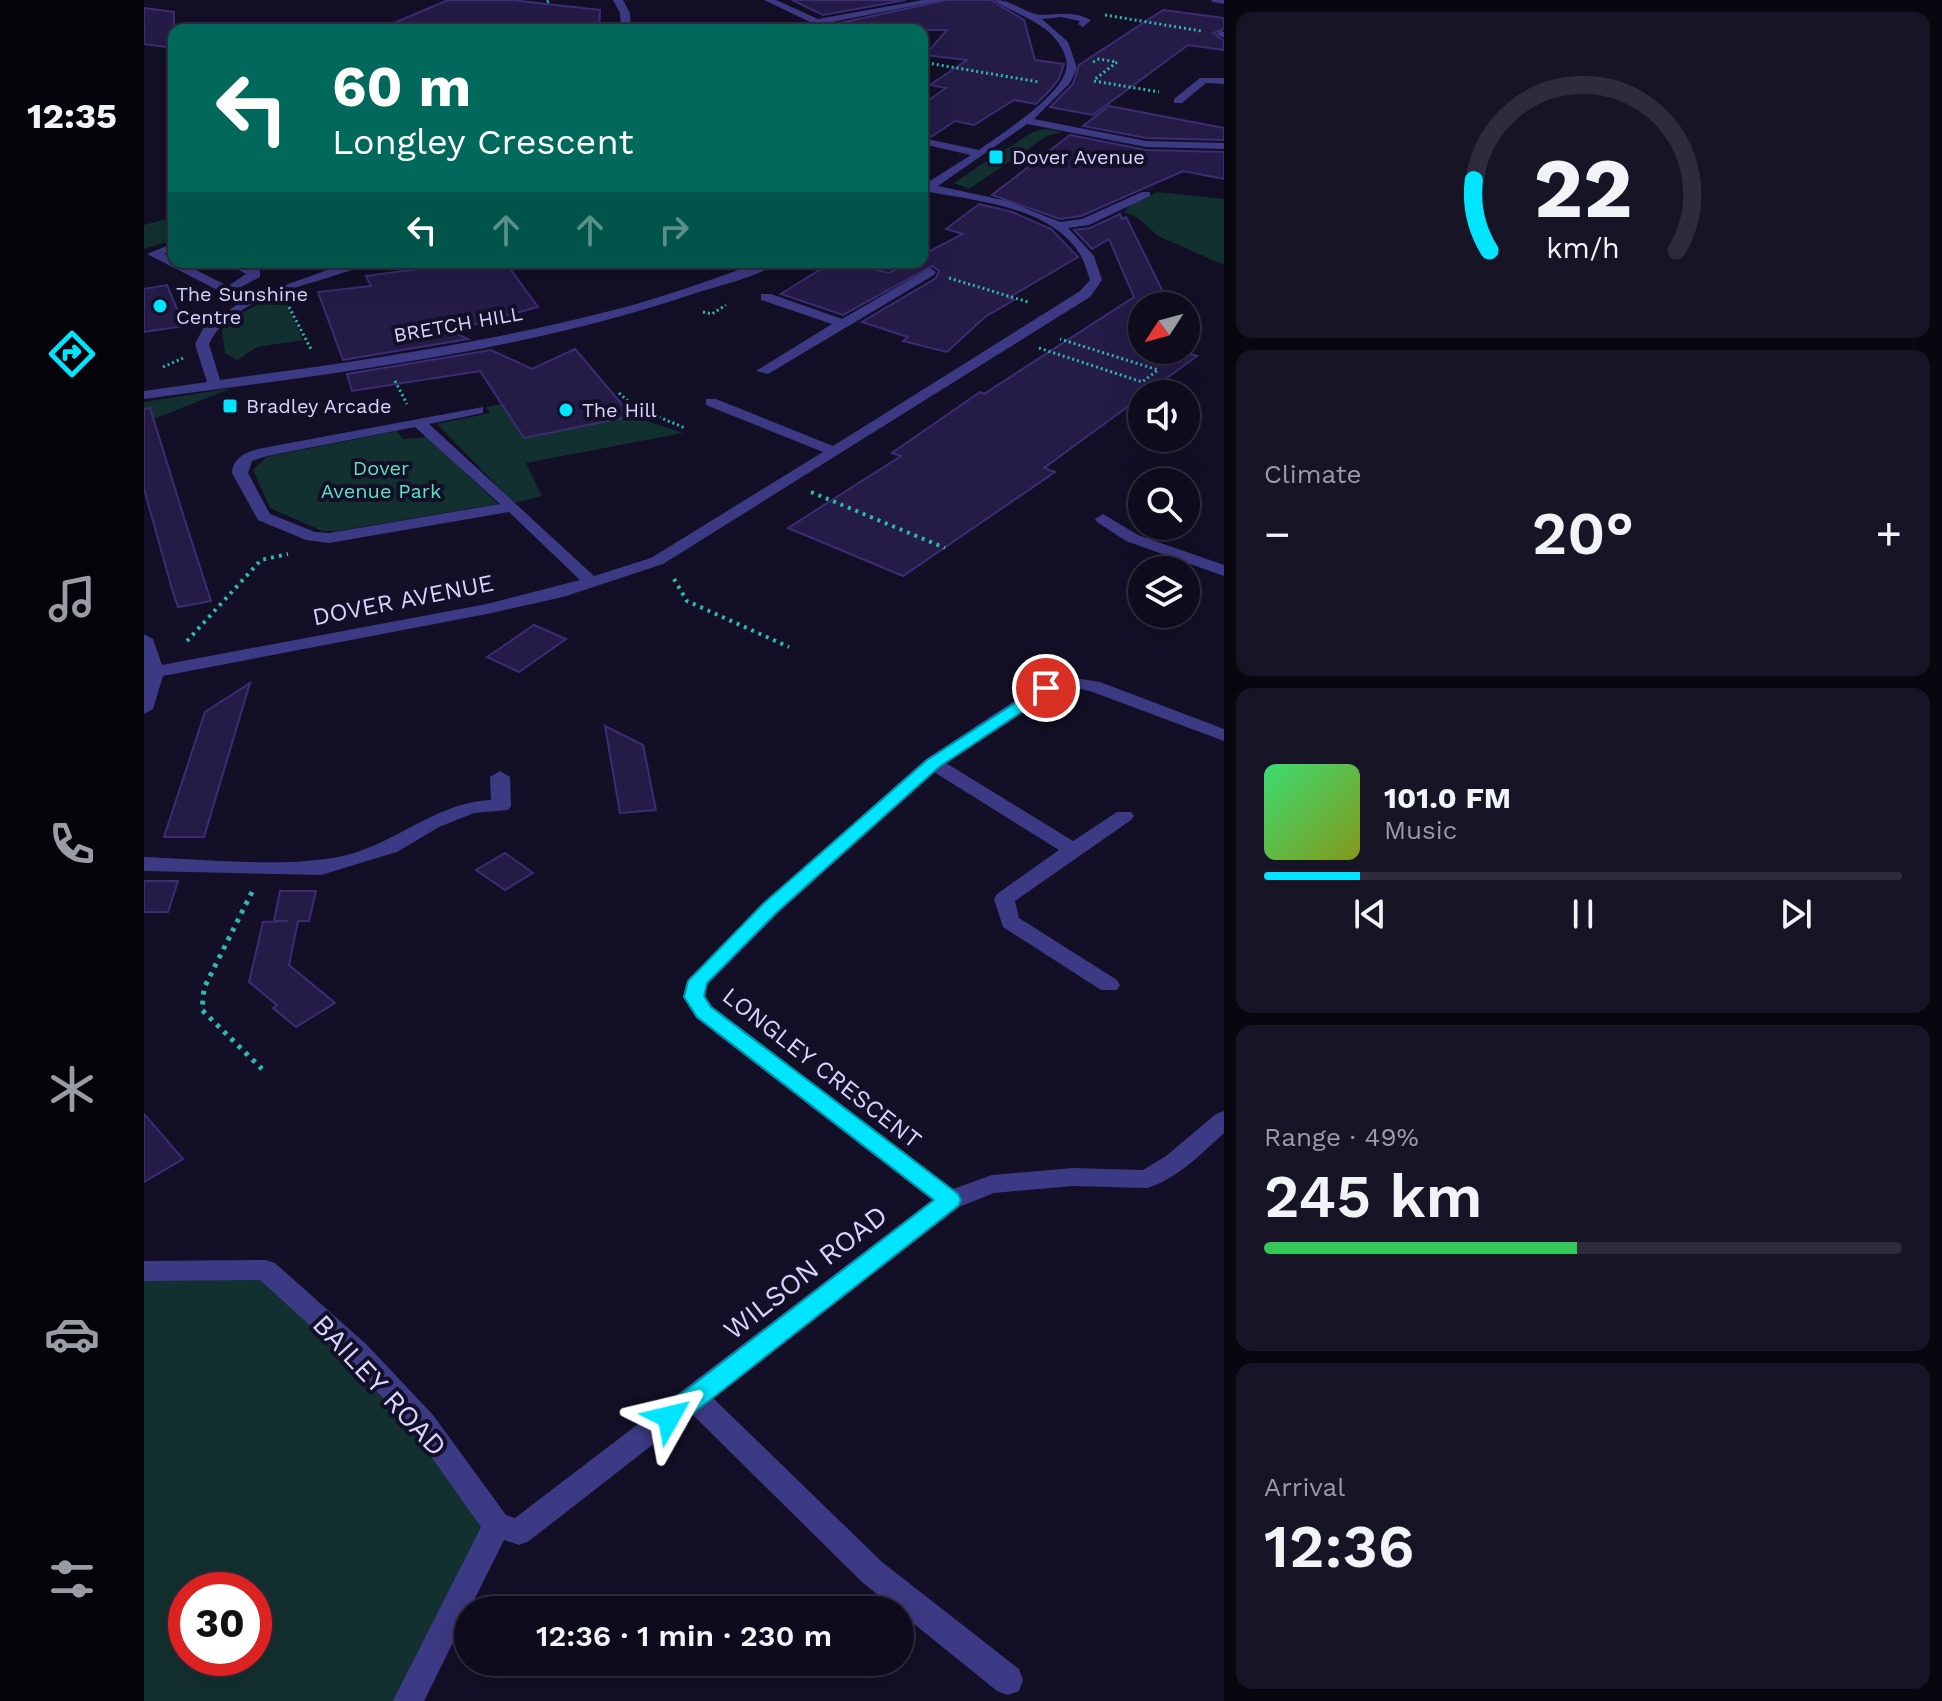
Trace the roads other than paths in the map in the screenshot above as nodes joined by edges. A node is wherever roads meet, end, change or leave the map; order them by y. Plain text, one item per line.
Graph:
1 (618, 0) edge
2 (769, 0) edge
3 (938, 0) edge
4 (999, 0) edge
5 (1216, 0) edge
6 (1224, 1) edge
7 (1036, 17) junction
8 (818, 22) junction
9 (626, 24) edge
10 (822, 24) edge
11 (1083, 24) dead end
12 (1224, 81) edge
13 (1181, 99) road end
14 (1026, 121) junction
15 (928, 142) edge
16 (1224, 146) edge
17 (978, 153) junction
18 (928, 187) edge
19 (928, 190) edge
20 (1146, 194) dead end
21 (1059, 226) junction
22 (149, 250) edge
23 (168, 260) edge
24 (184, 268) edge
25 (244, 268) edge
26 (345, 268) edge
27 (755, 268) edge
28 (930, 272) road end
29 (233, 293) junction
30 (766, 297) dead end
31 (252, 302) junction
32 (841, 323) junction
33 (763, 371) dead end
34 (215, 385) junction
35 (144, 395) edge
36 (711, 402) dead end
37 (478, 410) dead end
38 (418, 422) junction
39 (833, 451) junction
40 (510, 507) junction
41 (1103, 519) dead end
42 (1224, 571) edge
43 (592, 583) junction
44 (144, 639) edge
45 (155, 672) junction
46 (144, 709) edge
47 (1224, 735) edge
48 (933, 763) junction
49 (500, 777) dead end
50 (1124, 816) dead end
51 (1073, 850) junction
52 (144, 864) edge
53 (1109, 985) dead end
54 (1224, 1120) edge
55 (950, 1200) junction
56 (144, 1271) edge
57 (694, 1398) junction
58 (497, 1525) junction
59 (1008, 1680) dead end
60 (408, 1701) edge

1 - 9 street
2 - 8 street
3 - 8 street
4 - 7 street
5 - 6 street
7 - 11 street
7 - 14 street
8 - 10 street
12 - 13 street
14 - 16 street
14 - 17 street
15 - 17 street
17 - 18 street
19 - 21 street, DOVER AVENUE
20 - 21 street
21 - 39 street, DOVER AVENUE
22 - 23 street
24 - 29 street
25 - 29 street
26 - 31 street
27 - 34 street, BRETCH HILL
28 - 32 street
29 - 31 street
30 - 32 street
31 - 34 street
32 - 33 street
34 - 35 street, BRETCH HILL
36 - 39 street
37 - 38 street
38 - 40 street
38 - 40 street
39 - 43 street, DOVER AVENUE
40 - 43 street
41 - 42 street
43 - 45 street, DOVER AVENUE
44 - 45 street
45 - 46 street
47 - 48 street, LONGLEY CRESCENT
48 - 51 street
48 - 55 street, LONGLEY CRESCENT
49 - 52 street
50 - 51 street
51 - 53 street
54 - 55 street, WILSON ROAD
55 - 57 street, WILSON ROAD
56 - 58 street, BAILEY ROAD
57 - 58 street, WILSON ROAD
57 - 59 street
58 - 60 street

